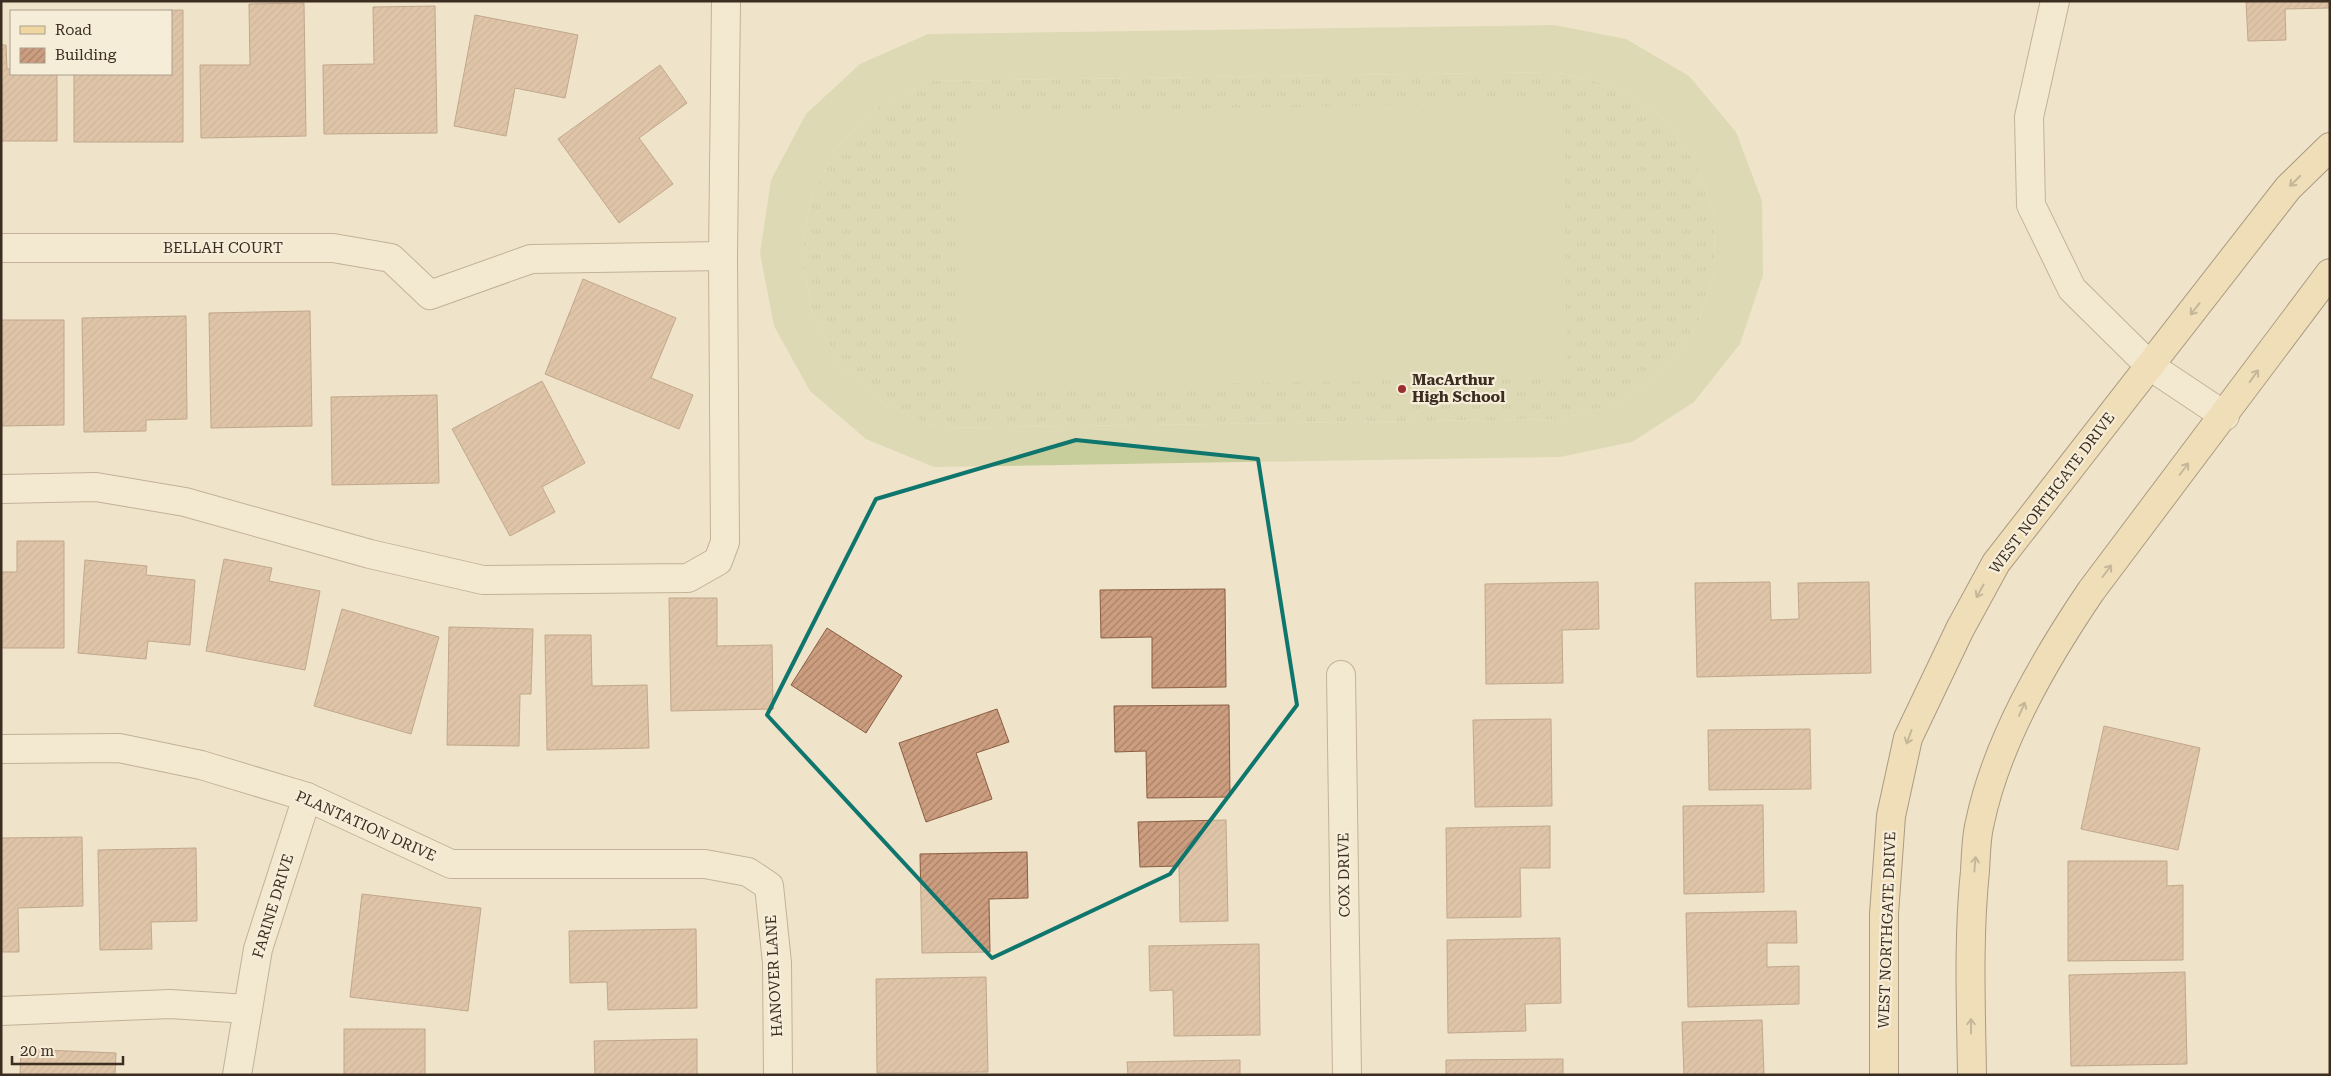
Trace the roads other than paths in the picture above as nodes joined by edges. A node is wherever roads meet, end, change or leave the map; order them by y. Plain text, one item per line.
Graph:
1 (726, 1) edge
2 (2055, 1) edge
3 (2330, 147) edge
4 (1, 248) edge
5 (723, 256) junction
6 (2330, 273) edge
7 (2150, 366) junction
8 (2225, 416) junction
9 (1, 489) edge
10 (1340, 675) dead end
11 (1, 749) edge
12 (307, 797) junction
13 (705, 864) joint
14 (248, 1009) junction
15 (1, 1011) edge
16 (236, 1075) edge
17 (778, 1075) edge
18 (1347, 1075) edge
19 (1884, 1075) edge
20 (1972, 1075) edge

1 - 5 street
2 - 7 street
3 -> 7 main road, WEST NORTHGATE DRIVE
4 - 5 street, BELLAH COURT
5 - 9 street
8 -> 6 main road
7 - 8 street
7 -> 19 main road, WEST NORTHGATE DRIVE
20 -> 8 main road
10 - 18 street, COX DRIVE
11 - 12 street, PLANTATION DRIVE
12 - 13 street, PLANTATION DRIVE
12 - 14 street, FARINE DRIVE
13 - 17 street, HANOVER LANE
14 - 15 street
14 - 16 street, FARINE DRIVE

